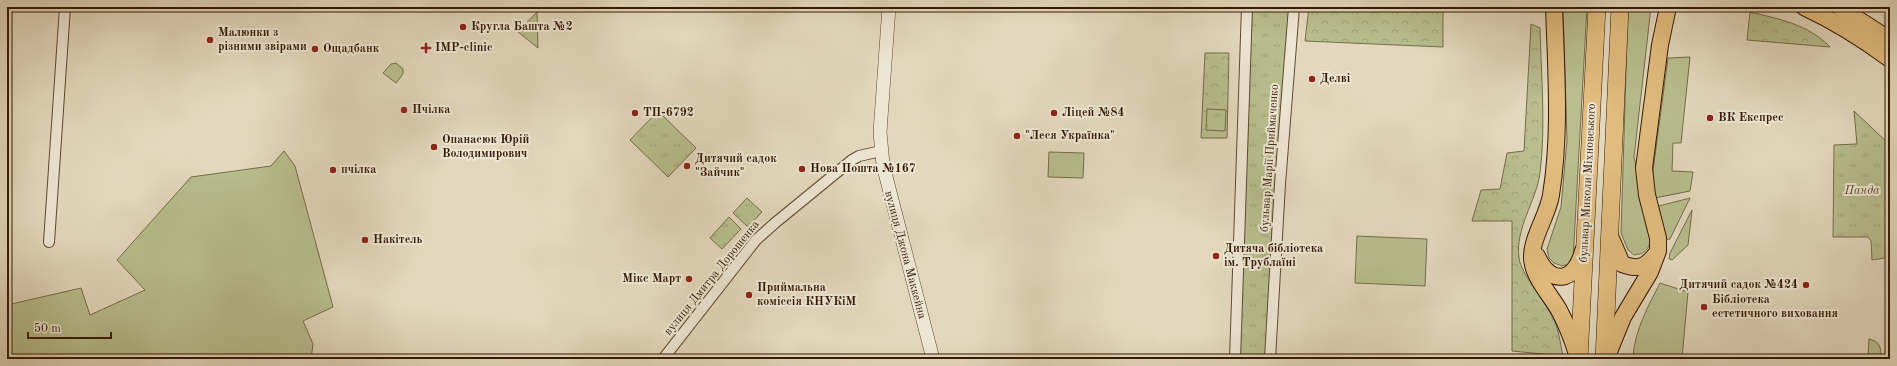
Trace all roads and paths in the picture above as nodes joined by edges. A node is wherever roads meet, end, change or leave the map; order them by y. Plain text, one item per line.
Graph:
1 (65, 7) edge
2 (889, 7) edge
3 (1247, 7) edge
4 (1294, 7) edge
5 (1554, 7) edge
6 (1597, 7) edge
7 (1620, 7) edge
8 (1668, 7) edge
9 (1804, 7) edge
10 (1839, 7) edge
11 (1890, 40) edge
12 (1890, 59) edge
13 (881, 151) junction
14 (1609, 231) junction
15 (1586, 240) junction
16 (49, 242) dead end
17 (1534, 248) junction
18 (1658, 251) junction
19 (663, 359) edge
20 (933, 359) edge
21 (1235, 359) edge
22 (1270, 359) edge
23 (1579, 359) edge
24 (1605, 359) edge

1 - 16 street
2 - 13 street, вулиця Джона Маккейна
3 - 21 street
4 - 22 street, бульвар Марії Приймаченко
5 - 17 main road
6 - 15 highway, бульвар Миколи Міхновського
7 - 14 highway, бульвар Миколи Міхновського
8 - 18 main road
9 - 12 main road
10 - 11 main road
13 - 19 street, вулиця Дмитра Дорошенка
13 - 20 street, вулиця Джона Маккейна
14 - 18 main road
14 - 24 highway, бульвар Миколи Міхновського
15 - 17 main road
15 - 23 highway, бульвар Миколи Міхновського
17 - 23 main road
18 - 24 main road

